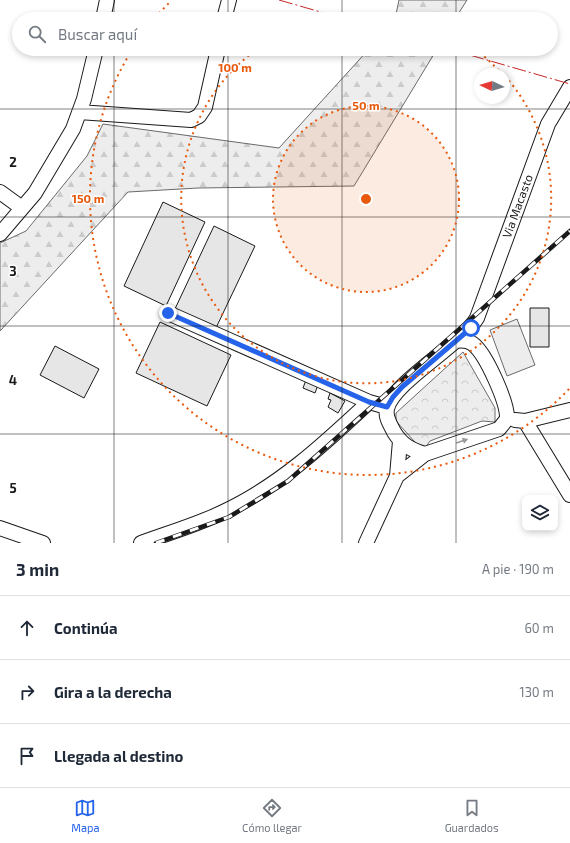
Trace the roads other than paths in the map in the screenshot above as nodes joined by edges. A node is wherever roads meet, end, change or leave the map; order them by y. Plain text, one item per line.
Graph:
1 (107, 0) edge
2 (229, 0) edge
3 (104, 12) edge
4 (226, 12) edge
5 (94, 56) edge
6 (216, 56) edge
7 (570, 87) edge
8 (79, 112) junction
9 (0, 192) edge
10 (22, 208) junction
11 (0, 234) edge
12 (168, 313) dead end
13 (471, 328) junction
14 (455, 341) junction
15 (481, 352) junction
16 (369, 402) junction
17 (387, 407) junction
18 (570, 410) edge
19 (507, 419) junction
20 (525, 421) junction
21 (400, 441) junction
22 (425, 454) junction
23 (397, 476) junction
24 (570, 495) edge
25 (0, 528) edge
26 (43, 543) edge
27 (141, 543) edge
28 (366, 543) edge

1 - 3 street
2 - 4 street
5 - 8 street
6 - 8 street
7 - 13 street, Via Macasto
8 - 10 street
9 - 10 street
10 - 11 street
12 - 16 street
13 - 14 street, Via Macasto
13 - 15 street
14 - 15 street
14 - 17 street
15 - 19 street
16 - 17 street
16 - 27 street
17 - 21 street
18 - 20 street
19 - 20 street
22 -> 19 street
20 - 24 street
21 - 22 street
21 - 23 street
22 - 23 street
23 - 28 street
25 - 26 street

